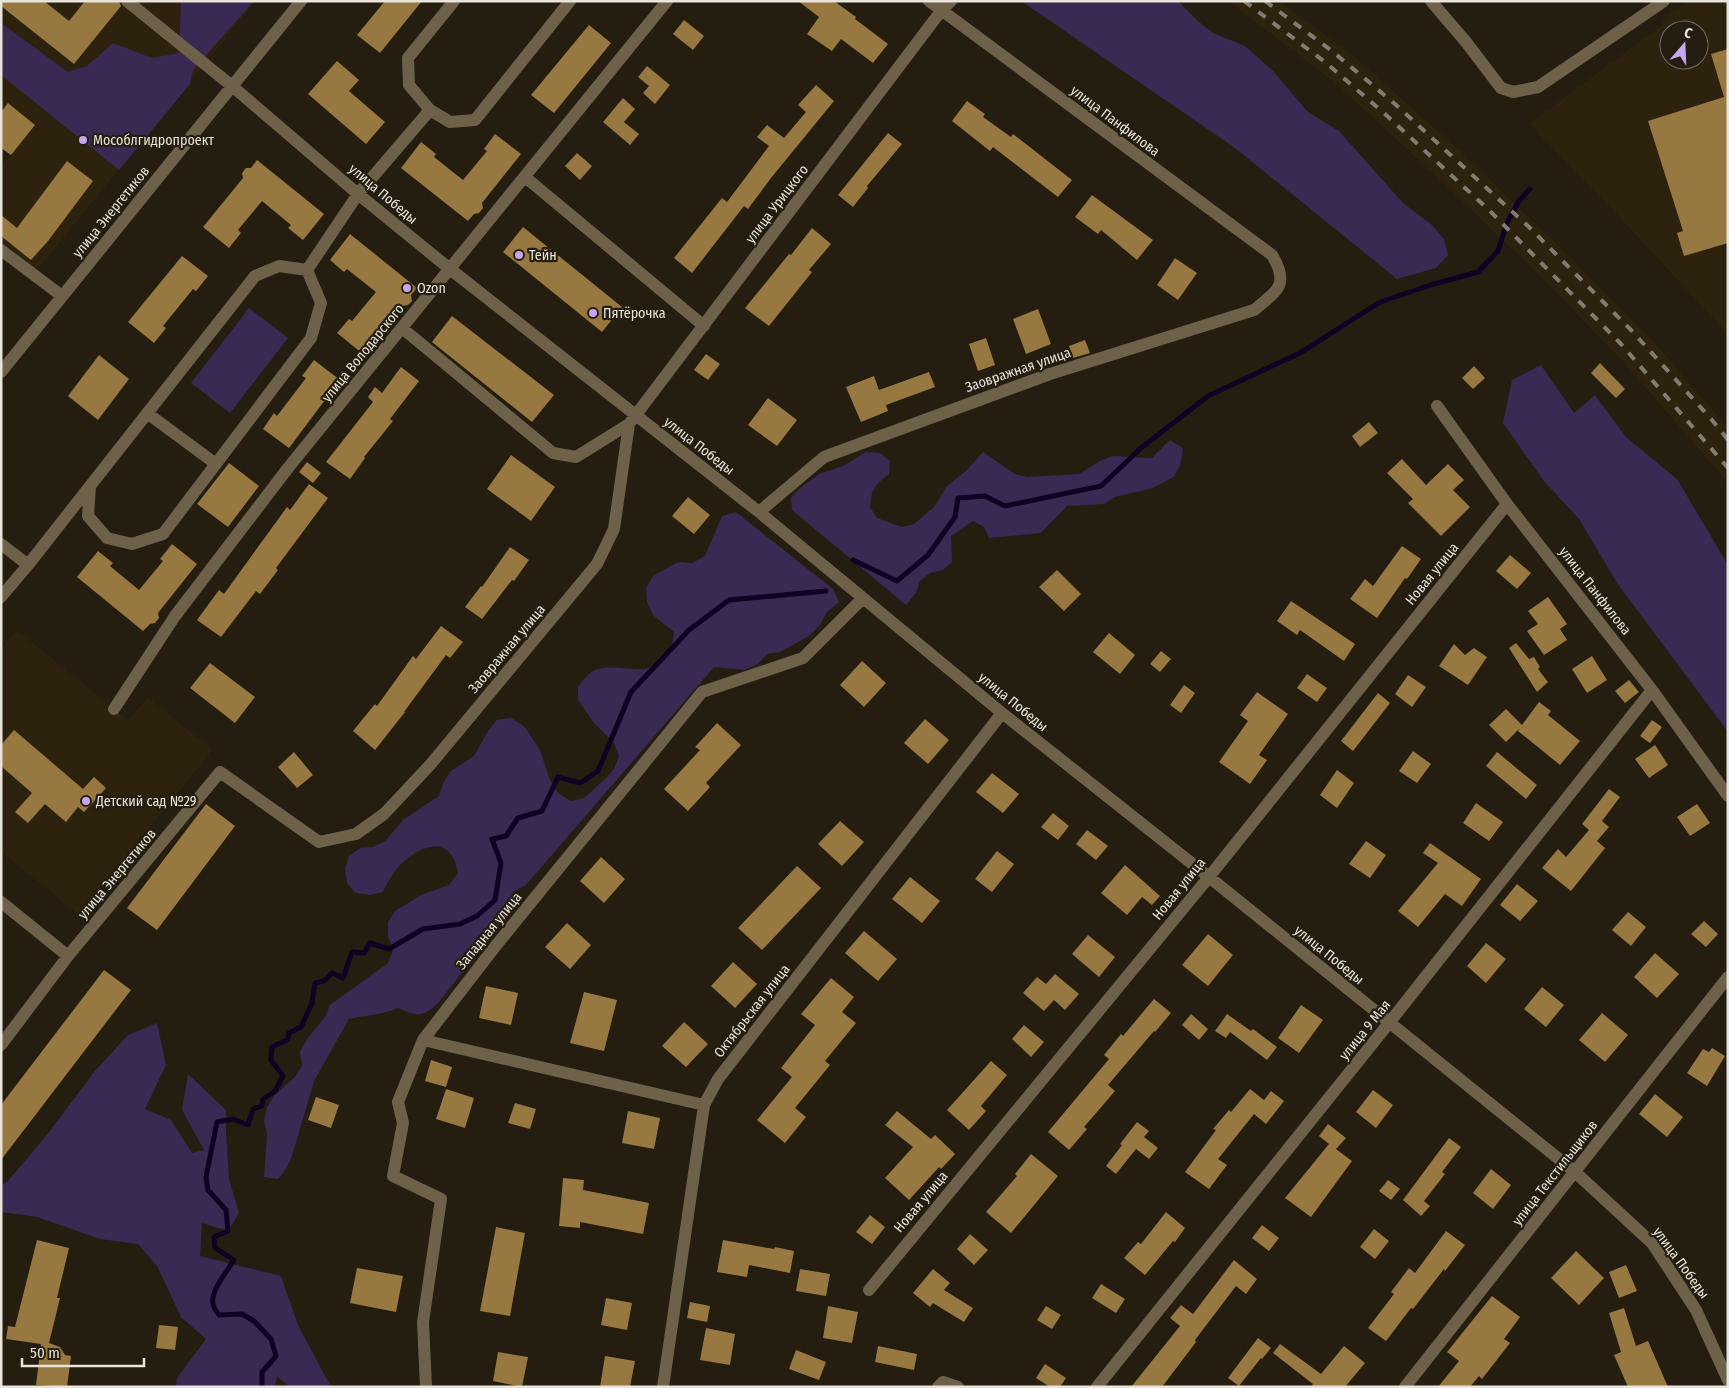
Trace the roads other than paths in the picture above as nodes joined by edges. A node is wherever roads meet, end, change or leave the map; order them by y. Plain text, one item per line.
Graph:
1 (127, 1) edge
2 (301, 1) edge
3 (454, 1) edge
4 (570, 1) edge
5 (667, 1) edge
6 (929, 1) edge
7 (951, 1) edge
8 (1431, 1) edge
9 (1664, 1) edge
10 (941, 11) junction
11 (232, 86) junction
12 (430, 110) junction
13 (525, 177) junction
14 (358, 194) junction
15 (1, 250) edge
16 (1279, 268) joint
17 (450, 269) junction
18 (307, 270) junction
19 (62, 296) junction
20 (704, 326) junction
21 (402, 328) junction
22 (6, 358) edge
23 (1, 372) edge
24 (1437, 406) dead end
25 (147, 413) junction
26 (633, 420) junction
27 (216, 464) junction
28 (90, 486) junction
29 (1507, 504) junction
30 (759, 512) junction
31 (1, 544) edge
32 (28, 565) junction
33 (1, 597) edge
34 (862, 599) junction
35 (1652, 690) junction
36 (114, 709) dead end
37 (1002, 713) junction
38 (1728, 796) edge
39 (319, 842) joint
40 (1209, 877) junction
41 (1, 902) edge
42 (68, 956) junction
43 (1728, 977) edge
44 (1390, 1023) junction
45 (422, 1040) junction
46 (1, 1045) edge
47 (704, 1105) junction
48 (1575, 1172) junction
49 (868, 1290) dead end
50 (1728, 1380) edge
51 (426, 1387) edge
52 (663, 1387) edge
53 (938, 1387) edge
54 (958, 1387) edge
55 (1097, 1387) edge
56 (1405, 1387) edge

1 - 11 street, улица Победы
2 - 11 street, улица Энергетиков
3 - 12 street
4 - 12 street
5 - 13 street, улица Володарского
6 - 10 street, улица Панфилова
7 - 10 street, улица Урицкого
8 - 9 street
10 - 16 street, улица Панфилова
10 - 20 street, улица Урицкого
11 - 14 street, улица Победы
11 - 19 street, улица Энергетиков
12 - 14 street
13 - 17 street, улица Володарского
13 - 20 street
14 - 17 street, улица Победы
14 - 18 street
15 - 19 street
16 - 30 street, Заовражная улица
17 - 21 street, улица Володарского
17 - 26 street, улица Победы
18 - 25 street
18 - 27 street
19 - 22 street, улица Энергетиков
20 - 26 street, улица Урицкого
21 - 26 street
21 - 36 street, улица Володарского
22 - 23 street, улица Энергетиков
24 - 29 street, улица Панфилова
25 - 27 street
25 - 28 street
26 - 30 street, улица Победы
26 - 39 street, Заовражная улица
27 - 28 street
28 - 32 street
29 - 35 street, улица Панфилова
29 - 40 street, Новая улица
30 - 34 street, улица Победы
31 - 32 street
32 - 33 street
34 - 37 street, улица Победы
34 - 45 street, Западная улица
35 - 38 street, улица Панфилова
35 - 44 street, улица 9 Мая
37 - 40 street, улица Победы
37 - 47 street, Октябрьская улица
39 - 42 street, улица Энергетиков
40 - 44 street, улица Победы
40 - 49 street, Новая улица
41 - 42 street
42 - 46 street, улица Энергетиков
43 - 48 street, улица Текстильщиков
44 - 48 street, улица Победы
44 - 55 street, улица 9 Мая
45 - 47 street
45 - 51 street, Западная улица
47 - 52 street, Октябрьская улица
48 - 50 street, улица Победы
48 - 56 street, улица Текстильщиков
53 - 54 street

